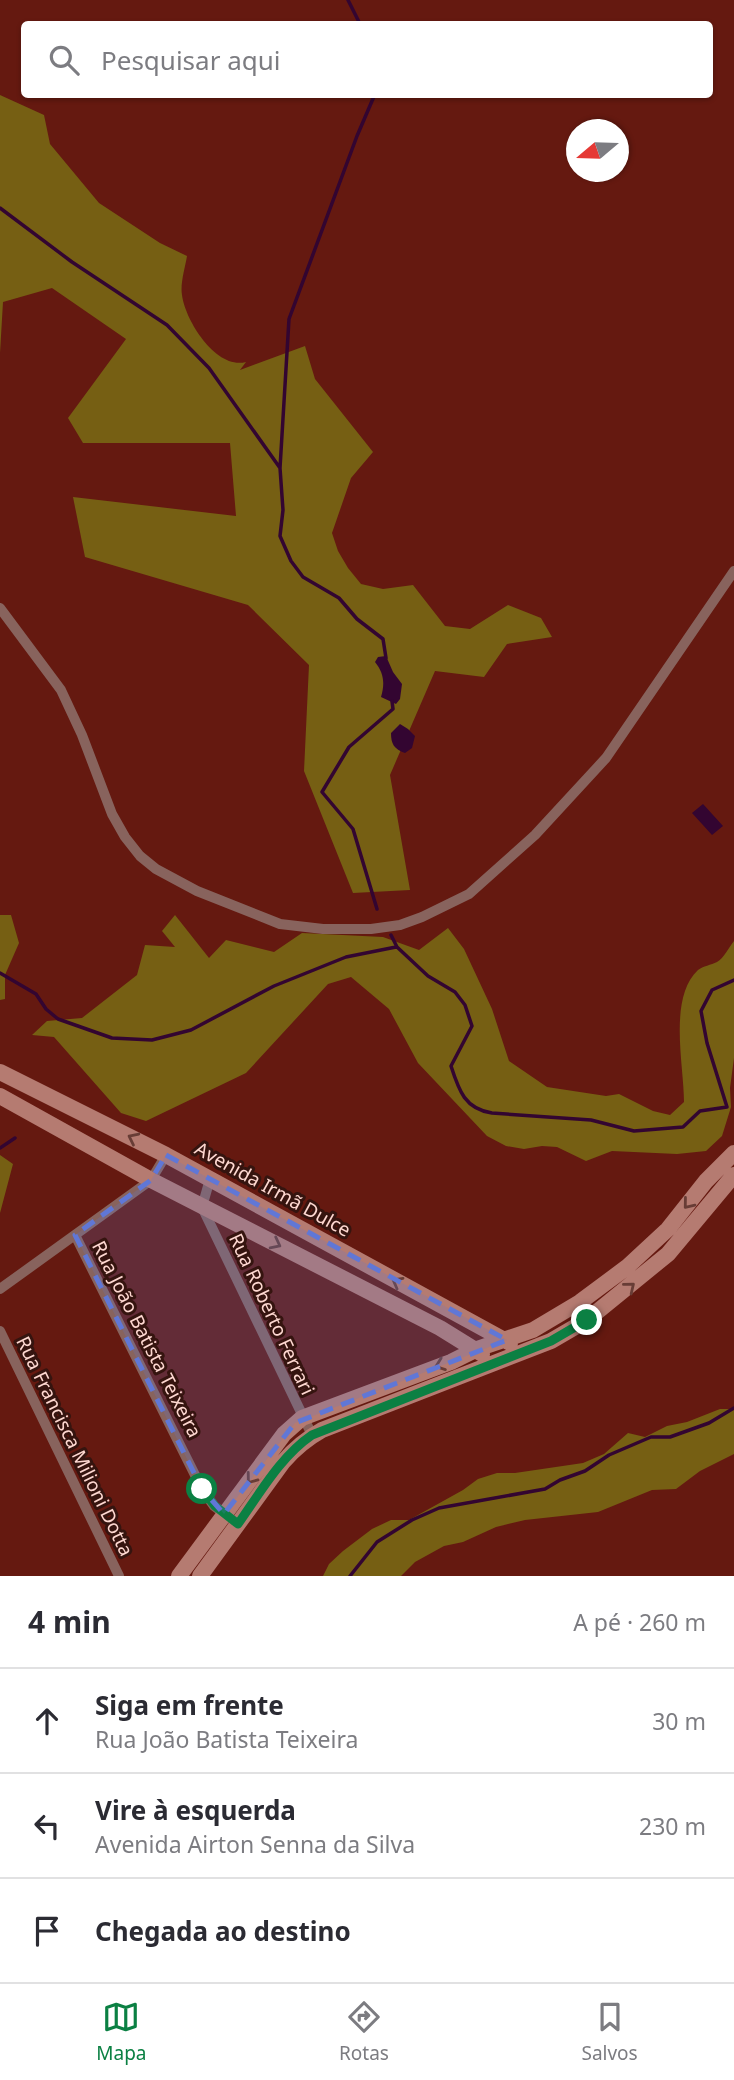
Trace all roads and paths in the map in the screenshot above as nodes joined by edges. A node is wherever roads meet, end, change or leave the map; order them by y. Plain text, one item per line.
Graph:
1 (734, 571) edge
2 (0, 608) edge
3 (0, 1072) edge
4 (0, 1096) edge
5 (734, 1153) edge
6 (166, 1155) junction
7 (734, 1175) edge
8 (210, 1179) junction
9 (151, 1180) junction
10 (706, 1181) junction
11 (719, 1194) junction
12 (202, 1207) junction
13 (75, 1235) junction
14 (0, 1289) edge
15 (0, 1331) edge
16 (507, 1340) junction
17 (477, 1349) junction
18 (519, 1352) junction
19 (492, 1363) junction
20 (302, 1418) junction
21 (312, 1435) junction
22 (231, 1519) junction
23 (120, 1576) edge
24 (178, 1576) edge
25 (200, 1576) edge

1 - 2 street
6 -> 3 street, Avenida Irmã Dulce
4 - 9 street
5 - 10 street
6 - 8 street, Avenida Irmã Dulce
6 - 9 street
7 - 11 street
8 - 12 street
16 -> 8 street, Avenida Irmã Dulce
9 - 12 street
9 - 13 street
10 - 11 street
10 -> 16 street
18 -> 11 street
12 -> 17 street
12 - 20 street, Rua Roberto Ferrari
13 - 14 street
13 - 22 street, Rua João Batista Teixeira
15 - 23 street, Rua Francisca Milioni Dotta
16 - 17 street
16 - 18 street, Avenida Irmã Dulce
17 - 19 street
17 -> 20 street
18 - 19 street
19 - 21 street
20 - 21 street, Rua Roberto Ferrari
20 -> 22 street
21 - 22 street
22 - 24 street
22 - 25 street

